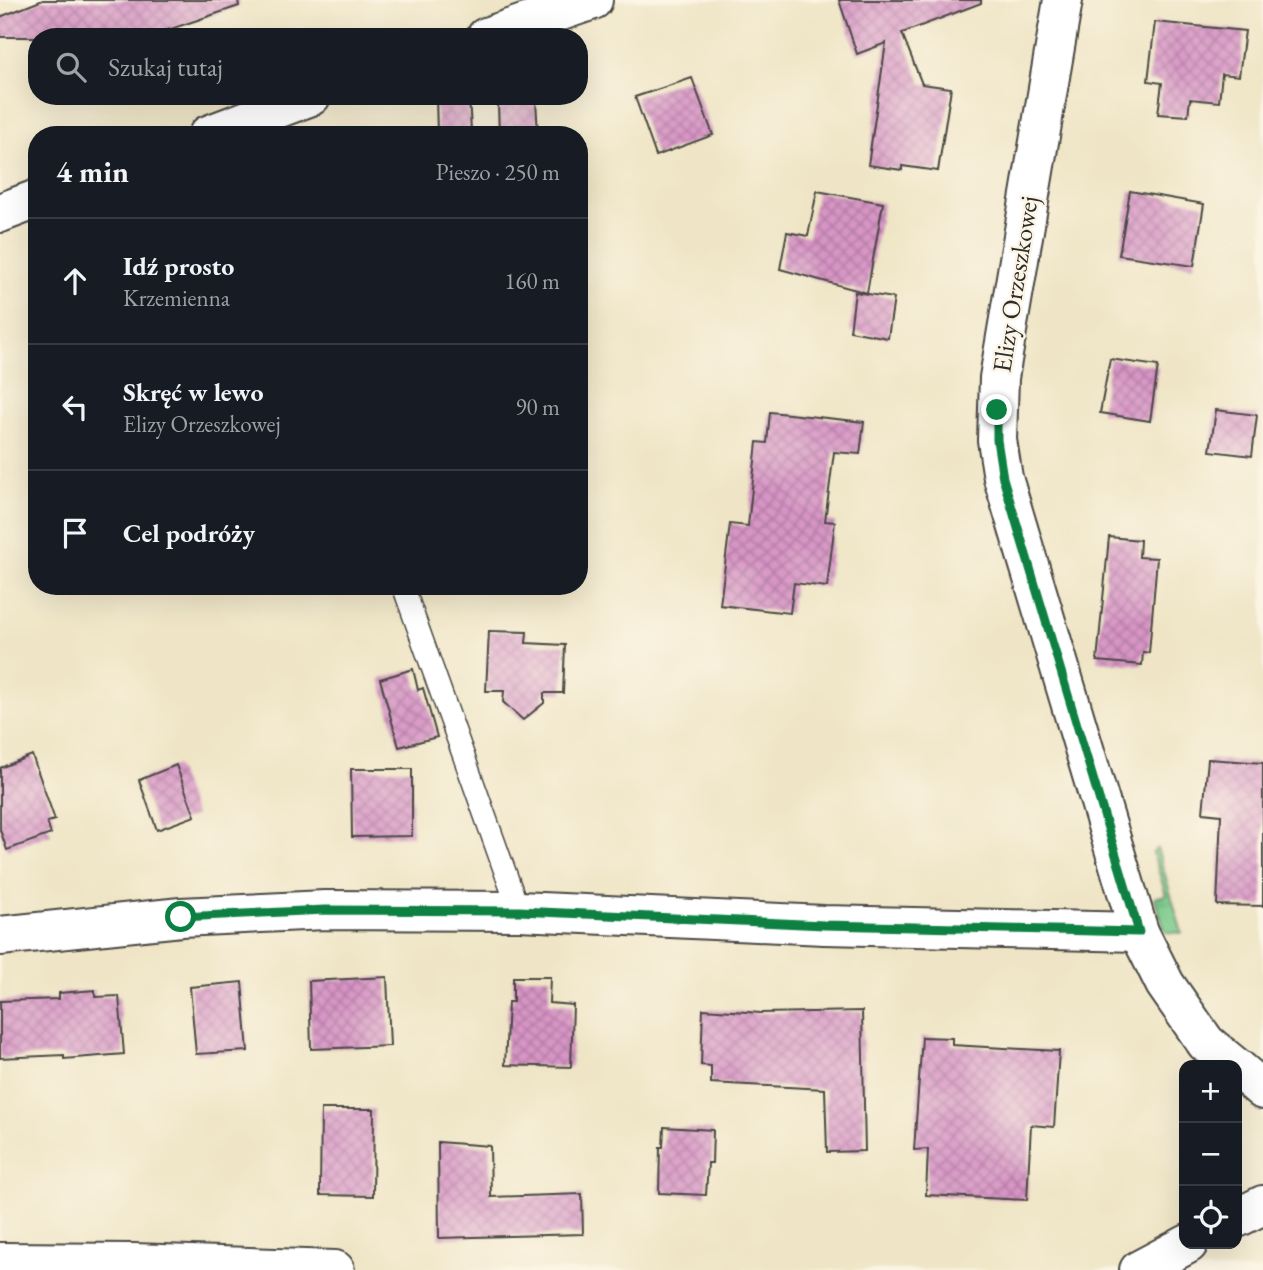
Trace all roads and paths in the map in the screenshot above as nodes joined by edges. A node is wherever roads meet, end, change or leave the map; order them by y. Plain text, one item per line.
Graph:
1 (593, 0) edge
2 (1063, 0) edge
3 (512, 28) edge
4 (287, 105) edge
5 (232, 126) edge
6 (28, 202) edge
7 (0, 213) edge
8 (406, 595) edge
9 (519, 911) junction
10 (1139, 932) junction
11 (0, 936) edge
12 (1227, 1060) edge
13 (1242, 1073) edge
14 (1263, 1090) edge
15 (1263, 1205) edge
16 (1242, 1216) edge
17 (1179, 1249) edge
18 (0, 1262) edge
19 (335, 1270) edge
20 (1139, 1270) edge

1 - 3 street
2 - 10 street, Elizy Orzeszkowej
4 - 5 street
6 - 7 street
8 - 9 lane
9 - 10 street
9 - 11 street
10 - 12 street, Elizy Orzeszkowej
13 - 14 street, Elizy Orzeszkowej
15 - 16 street
17 - 20 street
18 - 19 street

